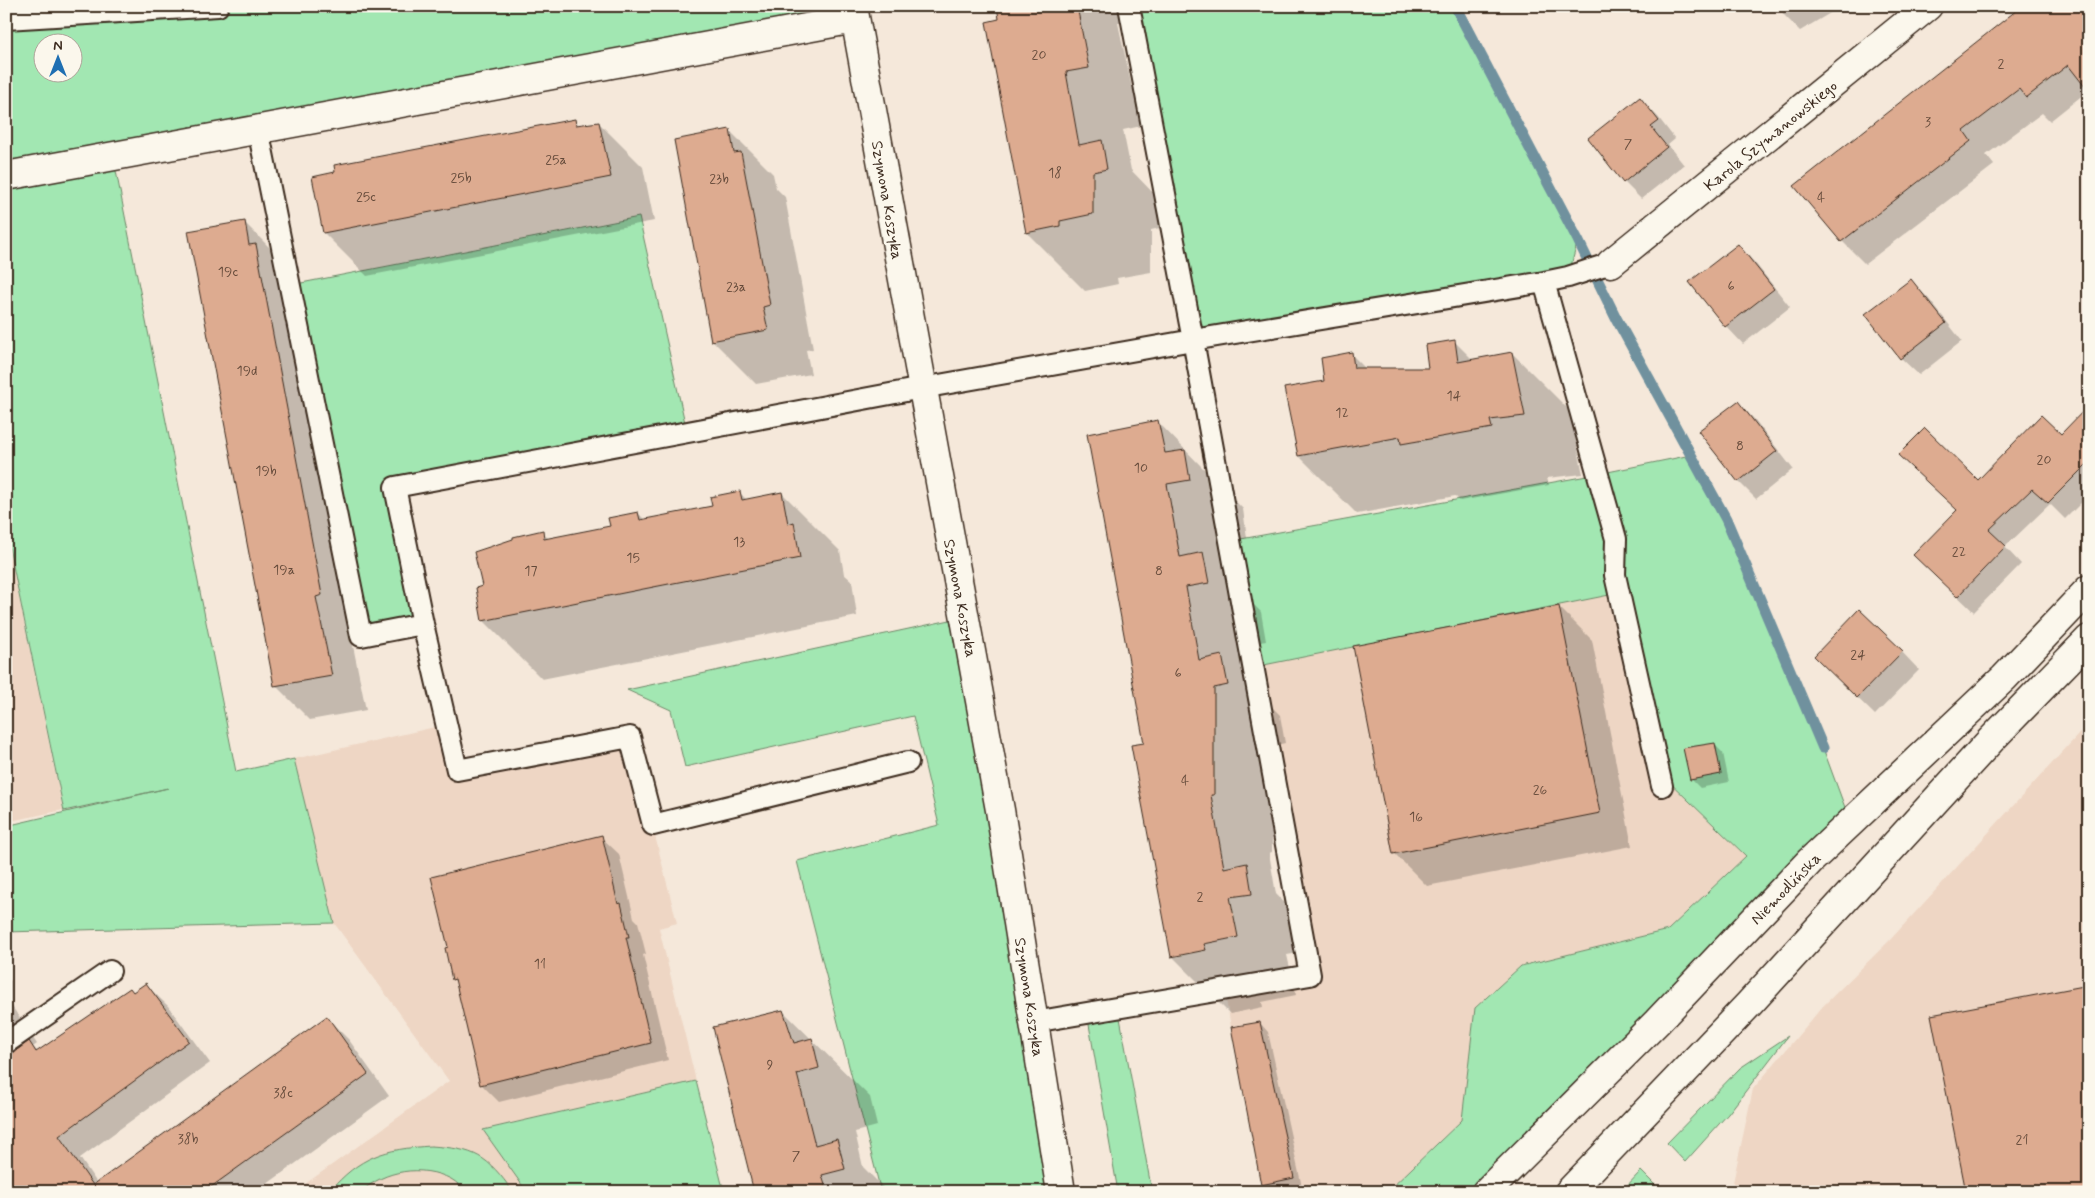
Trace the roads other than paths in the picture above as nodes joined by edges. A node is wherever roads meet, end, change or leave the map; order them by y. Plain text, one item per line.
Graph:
1 (216, 6) edge
2 (1129, 6) edge
3 (1928, 6) edge
4 (122, 9) edge
5 (854, 13) edge
6 (1900, 16) edge
7 (6, 19) edge
8 (258, 129) junction
9 (6, 176) edge
10 (1611, 263) joint
11 (1544, 282) junction
12 (1193, 340) junction
13 (922, 388) junction
14 (2089, 589) edge
15 (423, 624) junction
16 (2089, 639) edge
17 (908, 762) dead end
18 (1662, 786) dead end
19 (110, 971) dead end
20 (1034, 1022) junction
21 (6, 1043) edge
22 (1061, 1192) edge
23 (1486, 1192) edge
24 (1569, 1192) edge

1 - 4 lane
2 - 12 lane
3 - 6 street, Karola Szymanowskiego
4 - 7 lane
5 - 8 street
5 - 13 street, Szymona Koszyka
6 - 10 street, Karola Szymanowskiego
8 - 9 street
8 - 15 lane
10 - 11 lane
11 - 12 lane
11 - 18 lane
12 - 13 lane
12 - 20 lane
13 - 15 lane
13 - 20 street, Szymona Koszyka
14 - 23 street, Niemodlińska
15 - 17 lane
16 - 24 street
19 - 21 lane
20 - 22 street, Szymona Koszyka

